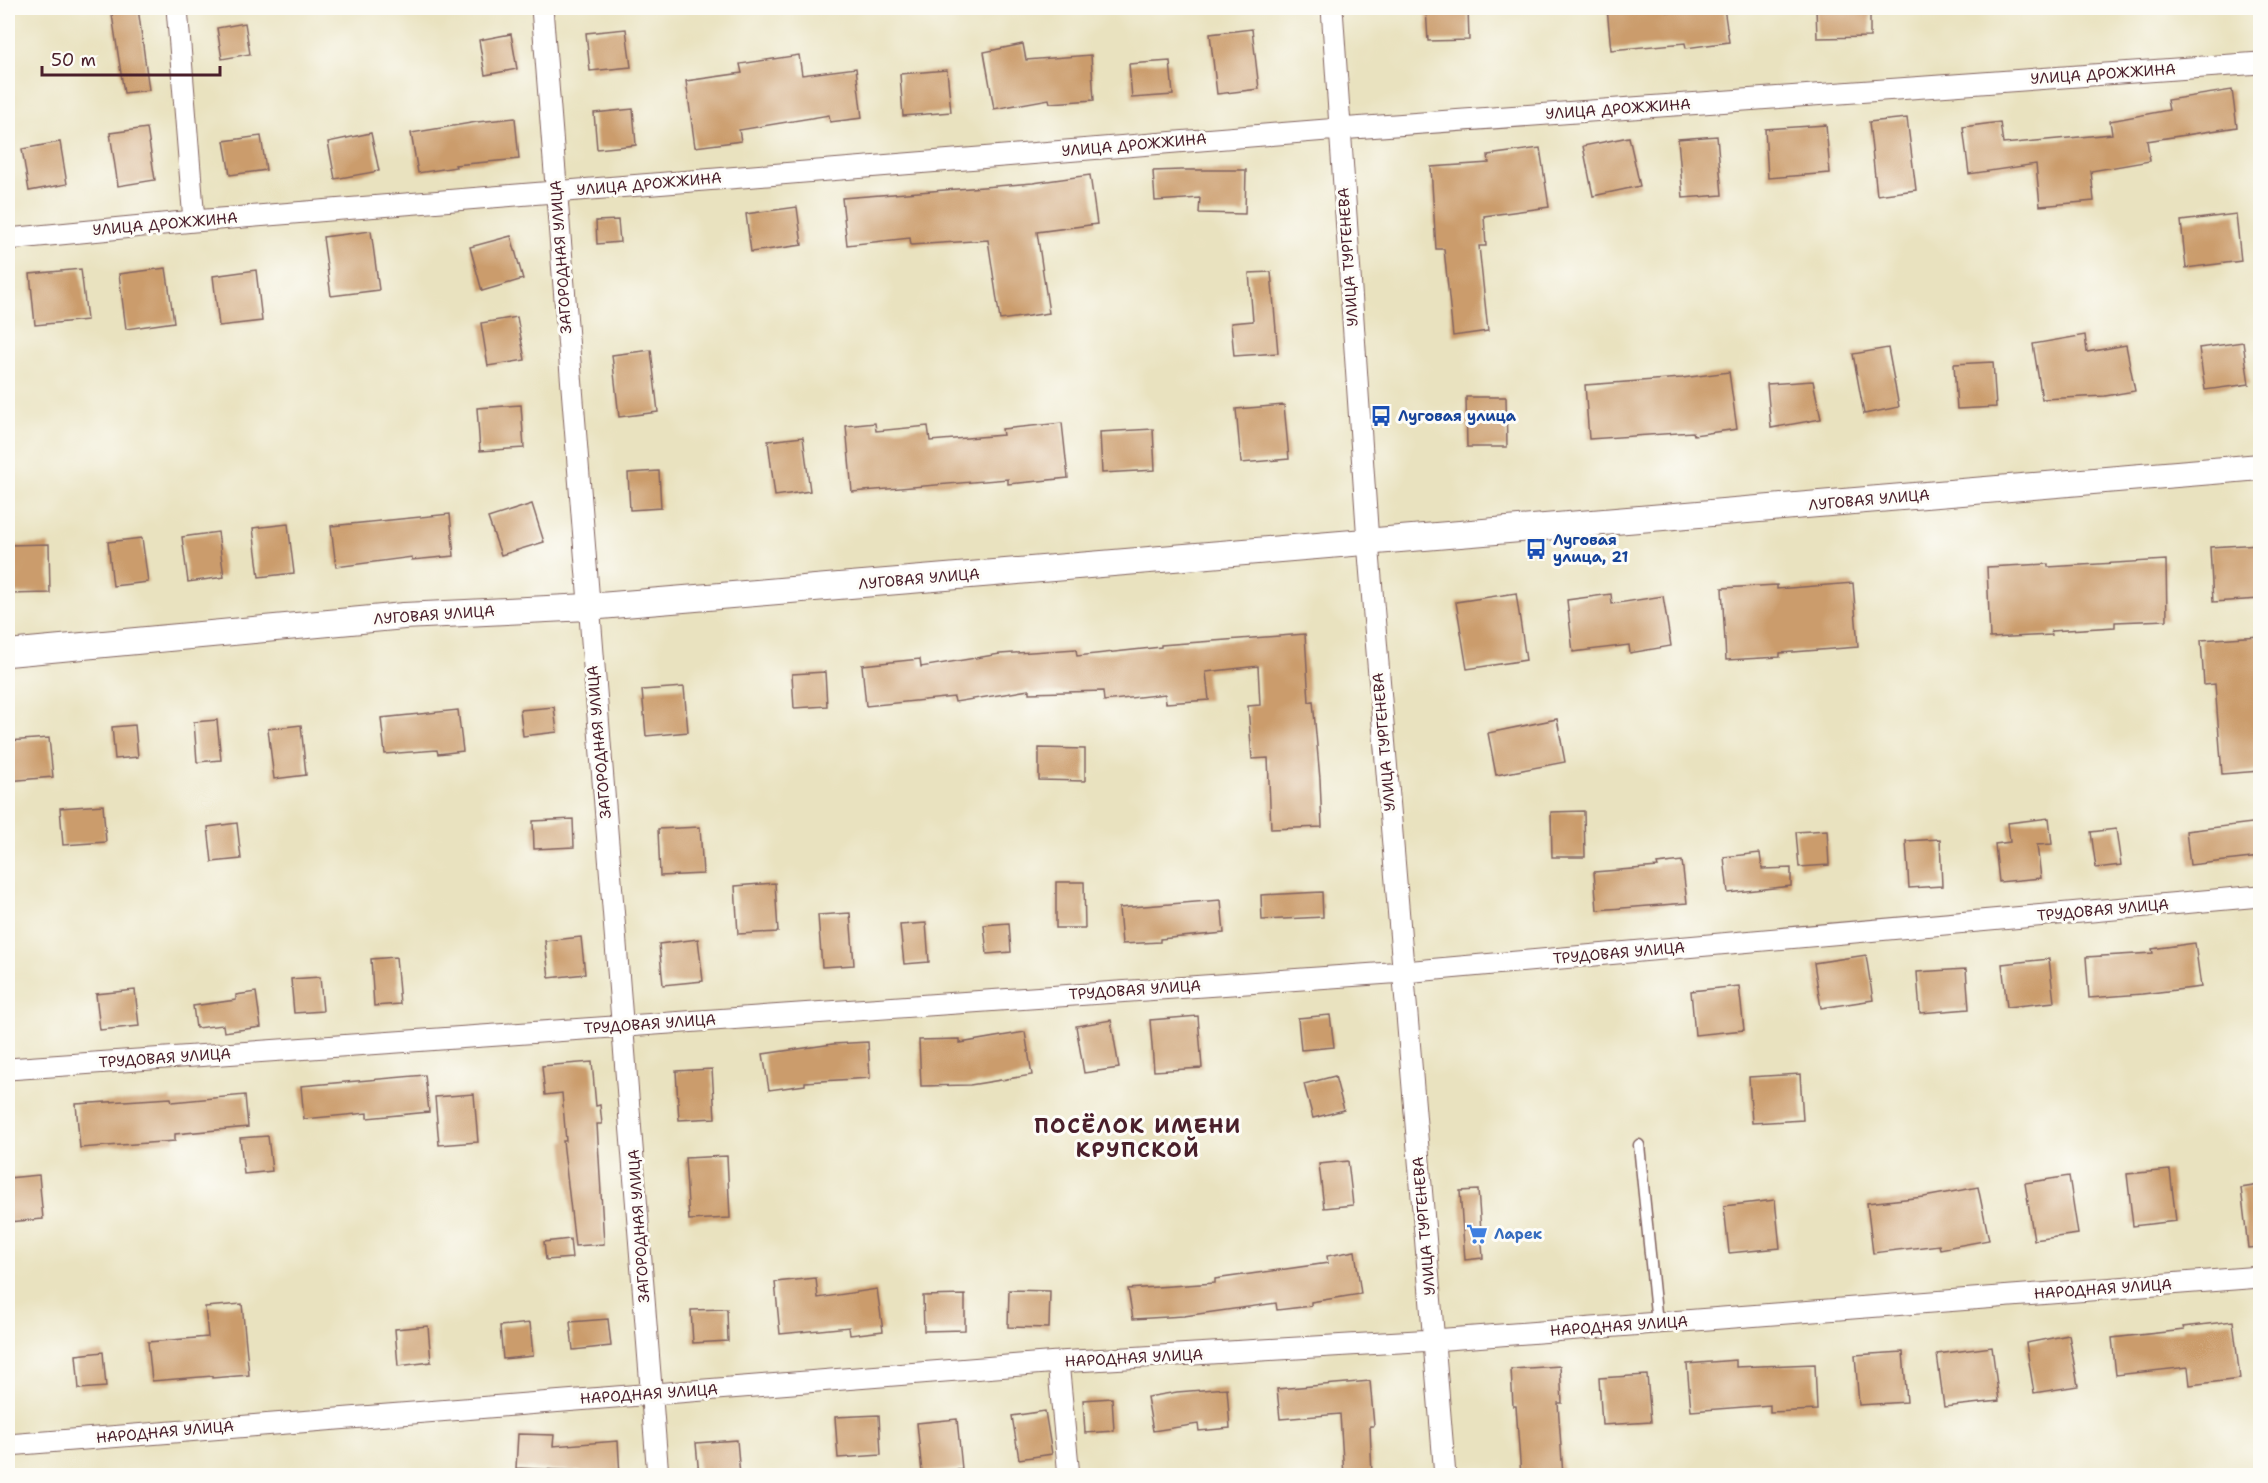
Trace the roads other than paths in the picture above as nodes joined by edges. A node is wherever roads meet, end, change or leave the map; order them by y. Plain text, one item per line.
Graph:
1 (177, 8) edge
2 (542, 8) edge
3 (1332, 8) edge
4 (2260, 63) edge
5 (1339, 129) junction
6 (556, 192) junction
7 (194, 221) junction
8 (8, 239) edge
9 (2260, 467) edge
10 (1368, 542) junction
11 (588, 607) junction
12 (8, 654) edge
13 (2260, 896) edge
14 (1404, 972) junction
15 (623, 1025) junction
16 (8, 1069) edge
17 (1640, 1145) dead end
18 (2260, 1277) edge
19 (1657, 1323) junction
20 (1434, 1340) junction
21 (1058, 1362) junction
22 (652, 1394) junction
23 (8, 1444) edge
24 (658, 1476) edge
25 (1069, 1476) edge
26 (1445, 1476) edge

1 - 7 street
2 - 6 street, ЗАГОРОДНАЯ УЛИЦА
3 - 5 street, УЛИЦА ТУРГЕНЕВА
4 - 5 street, УЛИЦА ДРОЖЖИНА
5 - 6 street, УЛИЦА ДРОЖЖИНА
5 - 10 street, УЛИЦА ТУРГЕНЕВА
6 - 7 street, УЛИЦА ДРОЖЖИНА
6 - 11 street, ЗАГОРОДНАЯ УЛИЦА
7 - 8 street, УЛИЦА ДРОЖЖИНА
9 - 10 street, ЛУГОВАЯ УЛИЦА
10 - 11 street, ЛУГОВАЯ УЛИЦА
10 - 14 street, УЛИЦА ТУРГЕНЕВА
11 - 12 street, ЛУГОВАЯ УЛИЦА
11 - 15 street, ЗАГОРОДНАЯ УЛИЦА
13 - 14 street, ТРУДОВАЯ УЛИЦА
14 - 15 street, ТРУДОВАЯ УЛИЦА
14 - 20 street, УЛИЦА ТУРГЕНЕВА
15 - 16 street, ТРУДОВАЯ УЛИЦА
15 - 22 street, ЗАГОРОДНАЯ УЛИЦА
17 - 19 lane
18 - 19 street, НАРОДНАЯ УЛИЦА
19 - 20 street, НАРОДНАЯ УЛИЦА
20 - 21 street, НАРОДНАЯ УЛИЦА
20 - 26 street, УЛИЦА ТУРГЕНЕВА
21 - 22 street, НАРОДНАЯ УЛИЦА
21 - 25 street
22 - 23 street, НАРОДНАЯ УЛИЦА
22 - 24 street, ЗАГОРОДНАЯ УЛИЦА

